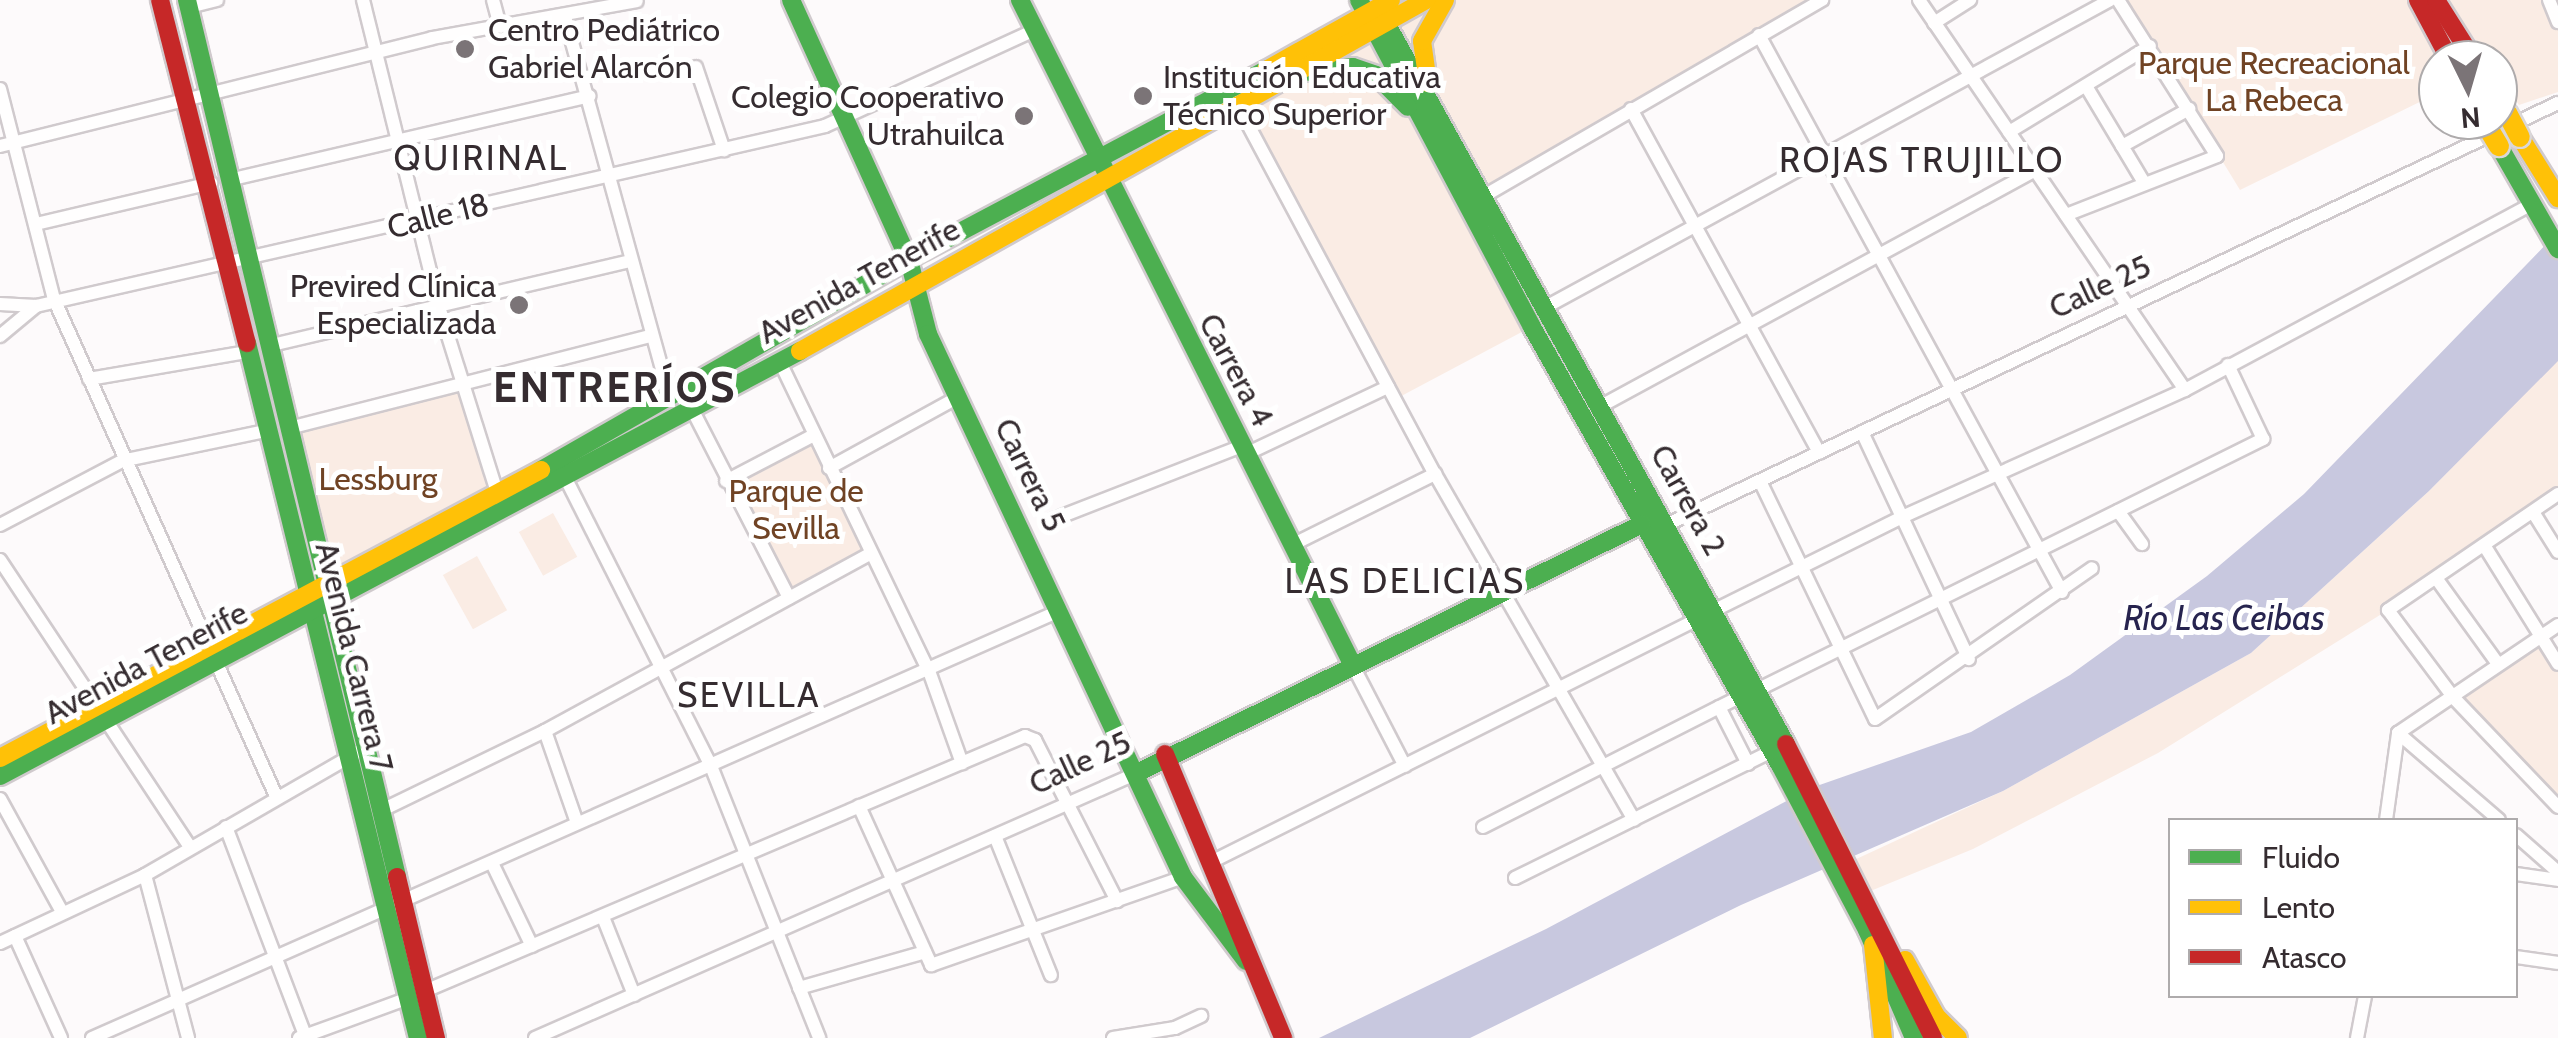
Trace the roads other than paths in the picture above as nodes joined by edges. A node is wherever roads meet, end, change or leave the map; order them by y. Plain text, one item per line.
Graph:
1 (160, 0) edge
2 (217, 0) edge
3 (363, 0) edge
4 (493, 0) edge
5 (637, 0) edge
6 (791, 0) edge
7 (1020, 0) edge
8 (1426, 0) edge
9 (1445, 0) edge
10 (1822, 0) edge
11 (1919, 0) edge
12 (1970, 0) edge
13 (2110, 0) edge
14 (2118, 0) edge
15 (2418, 0) edge
16 (2436, 0) edge
17 (2548, 0) edge
18 (188, 3) edge
19 (1375, 10) edge
20 (565, 16) junction
21 (1934, 22) junction
22 (2558, 22) edge
23 (500, 27) junction
24 (1035, 30) junction
25 (1760, 36) junction
26 (2439, 40) edge
27 (2461, 40) edge
28 (2150, 46) junction
29 (376, 52) junction
30 (696, 66) dead end
31 (1971, 76) junction
32 (1280, 80) junction
33 (2086, 86) junction
34 (0, 90) edge
35 (212, 93) junction
36 (589, 96) junction
37 (188, 99) junction
38 (1236, 102) junction
39 (2558, 103) edge
40 (1630, 109) junction
41 (2189, 109) junction
42 (844, 118) junction
43 (1434, 123) junction
44 (2009, 132) junction
45 (2518, 133) edge
46 (398, 140) junction
47 (2495, 140) edge
48 (6, 145) edge
49 (2122, 146) junction
50 (724, 150) junction
51 (1825, 155) junction
52 (1104, 170) junction
53 (2035, 170) junction
54 (608, 173) junction
55 (222, 181) junction
56 (2145, 184) junction
57 (1484, 196) junction
58 (2558, 198) edge
59 (2532, 204) junction
60 (2066, 215) junction
61 (417, 222) junction
62 (36, 224) junction
63 (1694, 226) junction
64 (2553, 240) edge
65 (1879, 255) junction
66 (239, 260) junction
67 (909, 260) junction
68 (631, 261) junction
69 (914, 284) junction
70 (54, 299) junction
71 (0, 304) edge
72 (438, 304) junction
73 (36, 306) junction
74 (2128, 306) junction
75 (1544, 308) junction
76 (1749, 326) junction
77 (0, 336) edge
78 (650, 336) junction
79 (262, 348) junction
80 (779, 360) junction
81 (2228, 365) junction
82 (90, 380) junction
83 (1388, 387) junction
84 (461, 388) junction
85 (1953, 390) junction
86 (2186, 390) junction
87 (958, 397) junction
88 (685, 404) junction
89 (1602, 406) junction
90 (293, 427) junction
91 (271, 430) junction
92 (1862, 432) junction
93 (814, 435) junction
94 (1244, 450) junction
95 (1819, 453) junction
96 (122, 461) junction
97 (829, 468) junction
98 (1435, 474) junction
99 (1998, 474) junction
100 (566, 479) junction
101 (726, 480) junction
102 (1760, 481) junction
103 (2558, 494) edge
104 (501, 502) junction
105 (2118, 510) junction
106 (2533, 512) junction
107 (1902, 517) junction
108 (1052, 520) dead end
109 (1642, 524) junction
110 (1668, 524) junction
111 (0, 525) edge
112 (2142, 544) dead end
113 (2484, 544) junction
114 (1292, 546) junction
115 (2040, 550) junction
116 (2558, 552) edge
117 (868, 555) junction
118 (0, 560) edge
119 (1800, 566) junction
120 (2092, 568) dead end
121 (2436, 578) junction
122 (2062, 592) junction
123 (1503, 594) junction
124 (316, 598) junction
125 (789, 598) junction
126 (1940, 599) junction
127 (1061, 610) junction
128 (1716, 610) junction
129 (1696, 620) junction
130 (2558, 625) edge
131 (2540, 636) junction
132 (1840, 648) junction
133 (212, 652) junction
134 (1969, 659) junction
135 (1351, 662) junction
136 (2498, 664) junction
137 (2558, 664) edge
138 (663, 665) junction
139 (929, 671) junction
140 (1560, 688) junction
141 (1750, 692) junction
142 (2453, 698) junction
143 (1719, 707) junction
144 (100, 712) junction
145 (545, 731) junction
146 (2398, 732) junction
147 (356, 752) junction
148 (1165, 754) junction
149 (0, 758) edge
150 (1782, 758) junction
151 (962, 762) junction
152 (1748, 764) junction
153 (711, 766) junction
154 (1405, 766) junction
155 (1600, 767) junction
156 (1135, 774) junction
157 (0, 776) edge
158 (276, 796) junction
159 (0, 800) edge
160 (1066, 804) junction
161 (859, 806) junction
162 (2558, 807) edge
163 (380, 811) junction
164 (2386, 818) edge
165 (2497, 818) edge
166 (1634, 820) junction
167 (578, 823) junction
168 (226, 827) junction
169 (1483, 827) dead end
170 (995, 836) junction
171 (2518, 837) edge
172 (190, 846) junction
173 (747, 854) junction
174 (1212, 862) junction
175 (492, 863) junction
176 (2518, 874) edge
177 (144, 875) junction
178 (2558, 876) edge
179 (1183, 877) junction
180 (1516, 878) dead end
181 (892, 881) junction
182 (1222, 889) junction
183 (1117, 901) junction
184 (1198, 902) junction
185 (394, 906) junction
186 (62, 912) junction
187 (603, 917) junction
188 (1036, 929) junction
189 (778, 931) junction
190 (15, 936) junction
191 (1875, 937) junction
192 (0, 943) edge
193 (532, 946) junction
194 (277, 955) junction
195 (2518, 957) edge
196 (928, 958) junction
197 (1246, 961) junction
198 (2558, 962) edge
199 (1051, 975) dead end
200 (799, 988) junction
201 (634, 994) junction
202 (417, 995) junction
203 (2365, 998) edge
204 (175, 1002) junction
205 (1202, 1016) dead end
206 (1921, 1035) edge
207 (303, 1037) edge
208 (60, 1038) edge
209 (92, 1038) edge
210 (188, 1038) edge
211 (418, 1038) edge
212 (436, 1038) edge
213 (535, 1038) edge
214 (819, 1038) edge
215 (1113, 1038) edge
216 (1283, 1038) edge
217 (1880, 1038) edge
218 (1958, 1038) edge
219 (2357, 1038) edge

1 - 37 main road, Avenida Carrera 7
2 - 18 street
3 - 29 street
4 - 23 street
5 - 20 street
6 - 42 main road, Carrera 5
7 - 24 main road, Carrera 4
8 - 19 main road, Avenida Tenerife
9 - 43 main road
10 - 25 street
11 - 21 street
12 - 21 street
13 - 31 street
14 - 28 street
15 - 26 main road
16 - 27 main road
17 - 22 street
18 - 35 main road, Avenida Carrera 7
19 - 32 main road, Avenida Tenerife
19 - 43 main road, Carrera 2
19 - 52 main road, Avenida Tenerife
20 - 23 street
20 - 36 street
21 - 31 street
23 - 29 street
24 - 42 street, Calle 18
24 - 52 main road, Carrera 4
25 - 40 street
25 - 51 street
28 - 33 street
28 - 41 street
29 - 35 street
29 - 46 street
30 - 50 street
31 - 44 street
31 - 51 street
32 - 38 main road, Avenida Tenerife
32 - 43 main road
33 - 44 street
33 - 49 street
34 - 48 street
35 - 37 street
35 - 55 main road, Avenida Carrera 7
36 - 46 street
36 - 54 street
37 - 48 street
37 - 55 main road, Avenida Carrera 7
38 - 52 main road, Avenida Tenerife
38 - 83 street
39 - 74 street, Calle 25
40 - 57 street
40 - 63 street
41 - 49 street
41 - 56 street
42 - 50 street, Calle 18
42 - 67 main road, Carrera 5
43 - 57 main road, Carrera 2
43 - 109 main road, Carrera 2
44 - 53 street
45 - 58 main road, bridge
46 - 55 street
46 - 61 street
47 - 59 main road, bridge
48 - 62 street
49 - 56 street
50 - 54 street, Calle 18
51 - 63 street
51 - 65 street
52 - 67 main road, Avenida Tenerife
52 - 69 main road, Avenida Tenerife
52 - 94 main road, Carrera 4
53 - 60 street
53 - 65 street
54 - 61 street, Calle 18
54 - 68 street
55 - 62 street
55 - 66 main road, Avenida Carrera 7
56 - 60 street
57 - 75 main road, Carrera 2
59 - 64 main road
59 - 81 street
60 - 74 street
61 - 66 street, Calle 18
61 - 72 street
62 - 70 street
63 - 75 street
63 - 76 street
65 - 76 street
65 - 85 street
66 - 70 street, Calle 18
66 - 79 main road, Avenida Carrera 7
67 - 69 main road, Carrera 5
67 - 88 main road, Avenida Tenerife
68 - 72 street
68 - 78 street
69 - 80 main road, Avenida Tenerife
69 - 87 main road, Carrera 5
70 - 73 street, Calle 18
70 - 82 street
71 - 73 street, Calle 18
72 - 79 street
72 - 84 street
73 - 77 street
74 - 85 street, Calle 25
74 - 86 street
75 - 89 main road, Carrera 2
76 - 89 street
76 - 95 street
78 - 84 street
78 - 88 street
79 - 82 street
79 - 90 main road, Avenida Carrera 7
79 - 91 main road, Avenida Carrera 7
80 - 88 main road, Avenida Tenerife
80 - 93 street
81 - 86 street
81 - 105 street
82 - 96 street
83 - 94 street
83 - 98 street
84 - 90 street
84 - 104 street
85 - 92 street, Calle 25
85 - 99 street
86 - 99 street
87 - 97 street
87 - 127 main road, Carrera 5
88 - 100 main road, Avenida Tenerife
88 - 101 street
88 - 104 main road, Avenida Tenerife
89 - 110 main road, Carrera 2
90 - 124 main road, Avenida Carrera 7
91 - 96 street
91 - 124 main road, Avenida Carrera 7
92 - 95 street, Calle 25
92 - 107 street
93 - 97 street
93 - 101 street
94 - 108 street
94 - 114 main road, Carrera 4
95 - 102 street, Calle 25
96 - 111 street
96 - 133 street
97 - 117 street
98 - 114 street
98 - 123 street
99 - 107 street
99 - 115 street
100 - 104 main road, Avenida Tenerife
100 - 138 street
101 - 125 street
102 - 110 street, Calle 25
102 - 119 street
103 - 106 street
104 - 124 main road, Avenida Tenerife
105 - 112 street
105 - 115 street
106 - 113 street
106 - 116 street
107 - 119 street
107 - 126 street
109 - 123 main road, Calle 25
109 - 129 main road, Carrera 2
110 - 128 main road, Carrera 2
113 - 121 street
113 - 131 street
114 - 135 main road, Carrera 4
115 - 122 street
115 - 126 street
117 - 125 street
117 - 139 street
118 - 144 street
119 - 128 street
119 - 132 street
120 - 122 street
121 - 136 street
121 - 142 street
122 - 134 street
123 - 135 main road, Calle 25
123 - 140 street
124 - 133 main road, Avenida Tenerife
124 - 147 main road, Avenida Carrera 7
125 - 138 street
126 - 132 street
126 - 134 street
127 - 139 street
127 - 156 main road, Carrera 5
128 - 141 main road, Carrera 2
129 - 140 street
129 - 141 main road, Carrera 2
130 - 131 street
131 - 136 street
131 - 137 street
132 - 134 street
132 - 141 street
133 - 144 main road, Avenida Tenerife
133 - 158 street
135 - 148 main road, Calle 25
135 - 154 street, Carrera 4
136 - 142 street
138 - 145 street
138 - 153 street
139 - 151 street
139 - 153 street
140 - 154 street
140 - 155 street
141 - 143 street
141 - 150 main road, Carrera 2
142 - 146 street
142 - 162 street
143 - 152 street
143 - 155 street
144 - 149 main road, Avenida Tenerife
144 - 157 main road, Avenida Tenerife
144 - 172 street
145 - 163 street
145 - 167 street
146 - 164 street
146 - 165 street
147 - 158 street
147 - 163 main road, Avenida Carrera 7
147 - 185 main road, Avenida Carrera 7
148 - 156 main road, Calle 25
148 - 174 main road, Carrera 5
150 - 152 street
150 - 191 main road, Carrera 2
150 - 191 main road, Carrera 2
151 - 160 street
151 - 161 street
152 - 166 street
153 - 167 street
153 - 173 street
154 - 174 street
155 - 166 street
155 - 169 street
156 - 160 street, Calle 25
156 - 179 main road, Carrera 5
158 - 168 street
159 - 186 street
160 - 170 street, Calle 25
160 - 183 street
161 - 173 street
161 - 181 street
163 - 185 main road, Avenida Carrera 7
166 - 180 street
167 - 175 street
168 - 172 street
168 - 194 street
170 - 181 street, Calle 25
170 - 188 street
171 - 178 street
172 - 177 street
173 - 187 street
173 - 189 street
174 - 182 main road, Carrera 5
175 - 185 street
175 - 193 street
176 - 178 street
177 - 186 street
177 - 204 street
179 - 183 street
179 - 184 main road, Carrera 5
181 - 189 street, Calle 25
181 - 196 street
182 - 184 main road
182 - 197 main road, Carrera 5
183 - 188 street
184 - 197 main road, Carrera 5
185 - 194 street
185 - 202 main road, Avenida Carrera 7
186 - 190 street
187 - 193 street
187 - 201 street
188 - 196 street
188 - 199 street
189 - 200 street
189 - 201 street, Calle 25
190 - 192 street
190 - 208 street
191 - 206 main road, Carrera 2
191 - 217 main road
191 - 218 main road
193 - 202 street
194 - 204 street
194 - 207 street
195 - 198 street
196 - 200 street
197 - 216 main road, Carrera 5
200 - 214 street
201 - 213 street, Calle 25
202 - 207 street
202 - 211 main road, Avenida Carrera 7
202 - 212 main road, Avenida Carrera 7
203 - 219 street
204 - 209 street
204 - 210 street
205 - 215 street

